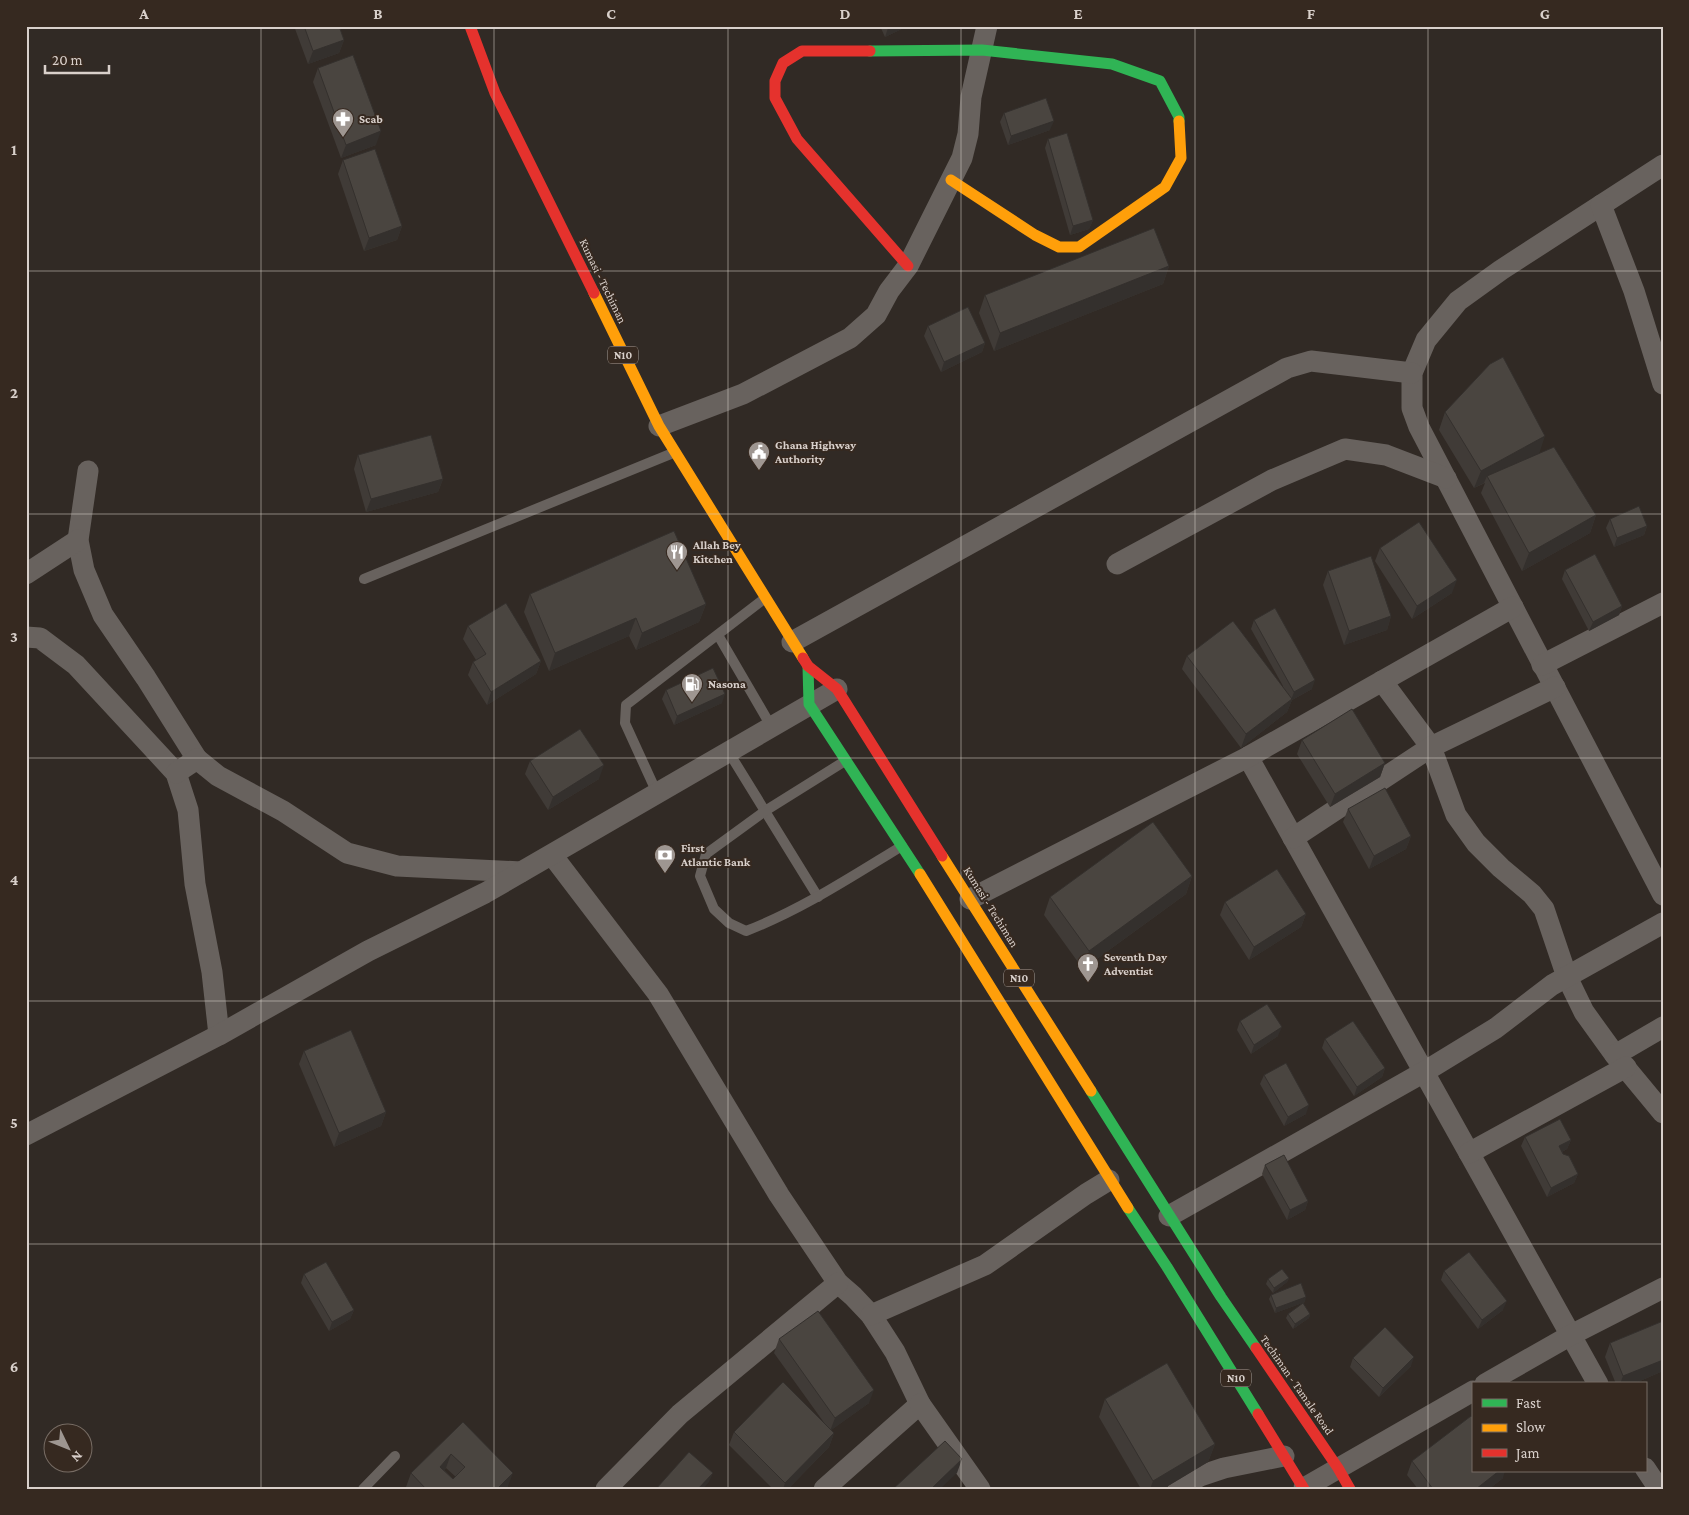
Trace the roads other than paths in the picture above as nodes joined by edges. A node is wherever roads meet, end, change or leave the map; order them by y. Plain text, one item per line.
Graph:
1 (470, 26) edge
2 (987, 26) edge
3 (982, 50) junction
4 (1663, 165) edge
5 (951, 180) junction
6 (1601, 205) junction
7 (908, 266) junction
8 (1412, 373) junction
9 (1663, 384) edge
10 (659, 426) junction
11 (674, 452) junction
12 (88, 471) dead end
13 (1446, 478) junction
14 (78, 540) junction
15 (1117, 564) dead end
16 (26, 574) edge
17 (364, 579) dead end
18 (765, 599) junction
19 (1663, 604) edge
20 (1513, 607) junction
21 (718, 634) junction
22 (26, 637) edge
23 (792, 642) junction
24 (1542, 665) junction
25 (808, 666) junction
26 (1382, 681) junction
27 (1555, 687) junction
28 (836, 689) junction
29 (809, 704) junction
30 (771, 726) junction
31 (1431, 747) junction
32 (728, 751) junction
33 (1248, 757) junction
34 (198, 759) junction
35 (846, 760) junction
36 (176, 773) junction
37 (657, 794) junction
38 (765, 811) junction
39 (1293, 838) junction
40 (903, 846) junction
41 (552, 855) junction
42 (521, 872) junction
43 (1663, 895) edge
44 (818, 897) junction
45 (970, 900) junction
46 (1663, 923) edge
47 (1566, 977) junction
48 (1663, 1028) edge
49 (219, 1035) junction
50 (1620, 1061) junction
51 (1424, 1072) junction
52 (1663, 1113) edge
53 (26, 1135) edge
54 (1469, 1153) junction
55 (1109, 1180) junction
56 (1169, 1216) junction
57 (838, 1283) junction
58 (1663, 1288) edge
59 (1221, 1297) joint
60 (871, 1315) junction
61 (1570, 1335) junction
62 (1489, 1382) edge
63 (1597, 1382) edge
64 (1472, 1392) edge
65 (920, 1404) junction
66 (395, 1456) dead end
67 (1284, 1456) junction
68 (1338, 1468) junction
69 (1646, 1470) edge
70 (1304, 1488) edge
71 (363, 1489) edge
72 (606, 1489) edge
73 (824, 1489) edge
74 (980, 1489) edge
75 (1178, 1489) edge
76 (1350, 1489) edge
77 (1659, 1489) edge

1 - 10 main road, Kumasi - Techiman / N10
2 - 3 street
3 - 5 street
3 - 5 main road
3 - 7 main road
4 - 6 street
5 - 7 street
6 - 8 street
6 - 9 street
7 - 10 street
8 - 13 street
8 - 23 street
10 - 11 main road, Kumasi - Techiman / N10
11 - 17 lane
11 - 18 main road, Kumasi - Techiman / N10
12 - 14 street
13 - 15 street
13 - 20 street
14 - 16 street
14 - 34 street
18 - 21 lane
18 - 23 main road, Kumasi - Techiman / N10
19 - 24 street
20 - 24 street
20 - 26 street
21 - 30 lane
21 - 37 lane
22 - 36 street
23 - 25 main road, Kumasi - Techiman / N10
24 - 27 street
25 - 28 main road, Kumasi - Techiman / N10
25 - 29 main road
26 - 31 street
26 - 33 street
27 - 31 street
27 - 43 street
28 - 29 street
28 - 45 main road, Kumasi - Techiman / N10
29 - 30 street
29 - 35 main road, N10
30 - 32 street
31 - 39 street
31 - 47 street
32 - 37 street
32 - 38 lane
33 - 39 street
33 - 45 street
34 - 36 street
34 - 42 street
35 - 38 lane
35 - 40 main road, N10
36 - 49 street
37 - 41 street
38 - 44 lane
38 - 44 lane
39 - 51 street
40 - 44 lane
40 - 55 main road, N10
41 - 42 street
41 - 57 street
42 - 49 street
45 - 56 main road, Kumasi - Techiman / N10
46 - 47 street
47 - 50 street
47 - 51 street
48 - 50 street
49 - 53 street
50 - 52 street
50 - 54 street
51 - 54 street
51 - 56 street
54 - 61 street
55 - 60 street
55 - 67 main road, N10
56 - 59 main road, Kumasi - Techiman / N10
57 - 60 street
57 - 72 street
58 - 61 street
59 - 68 main road, Techiman - Tamale Road / N10
60 - 65 street
61 - 62 street
61 - 63 street
64 - 68 street
65 - 73 street
65 - 74 street
66 - 71 lane
67 - 70 main road, N10
67 - 75 street
68 - 70 street
68 - 76 main road, Techiman - Tamale Road / N10
69 - 77 street

